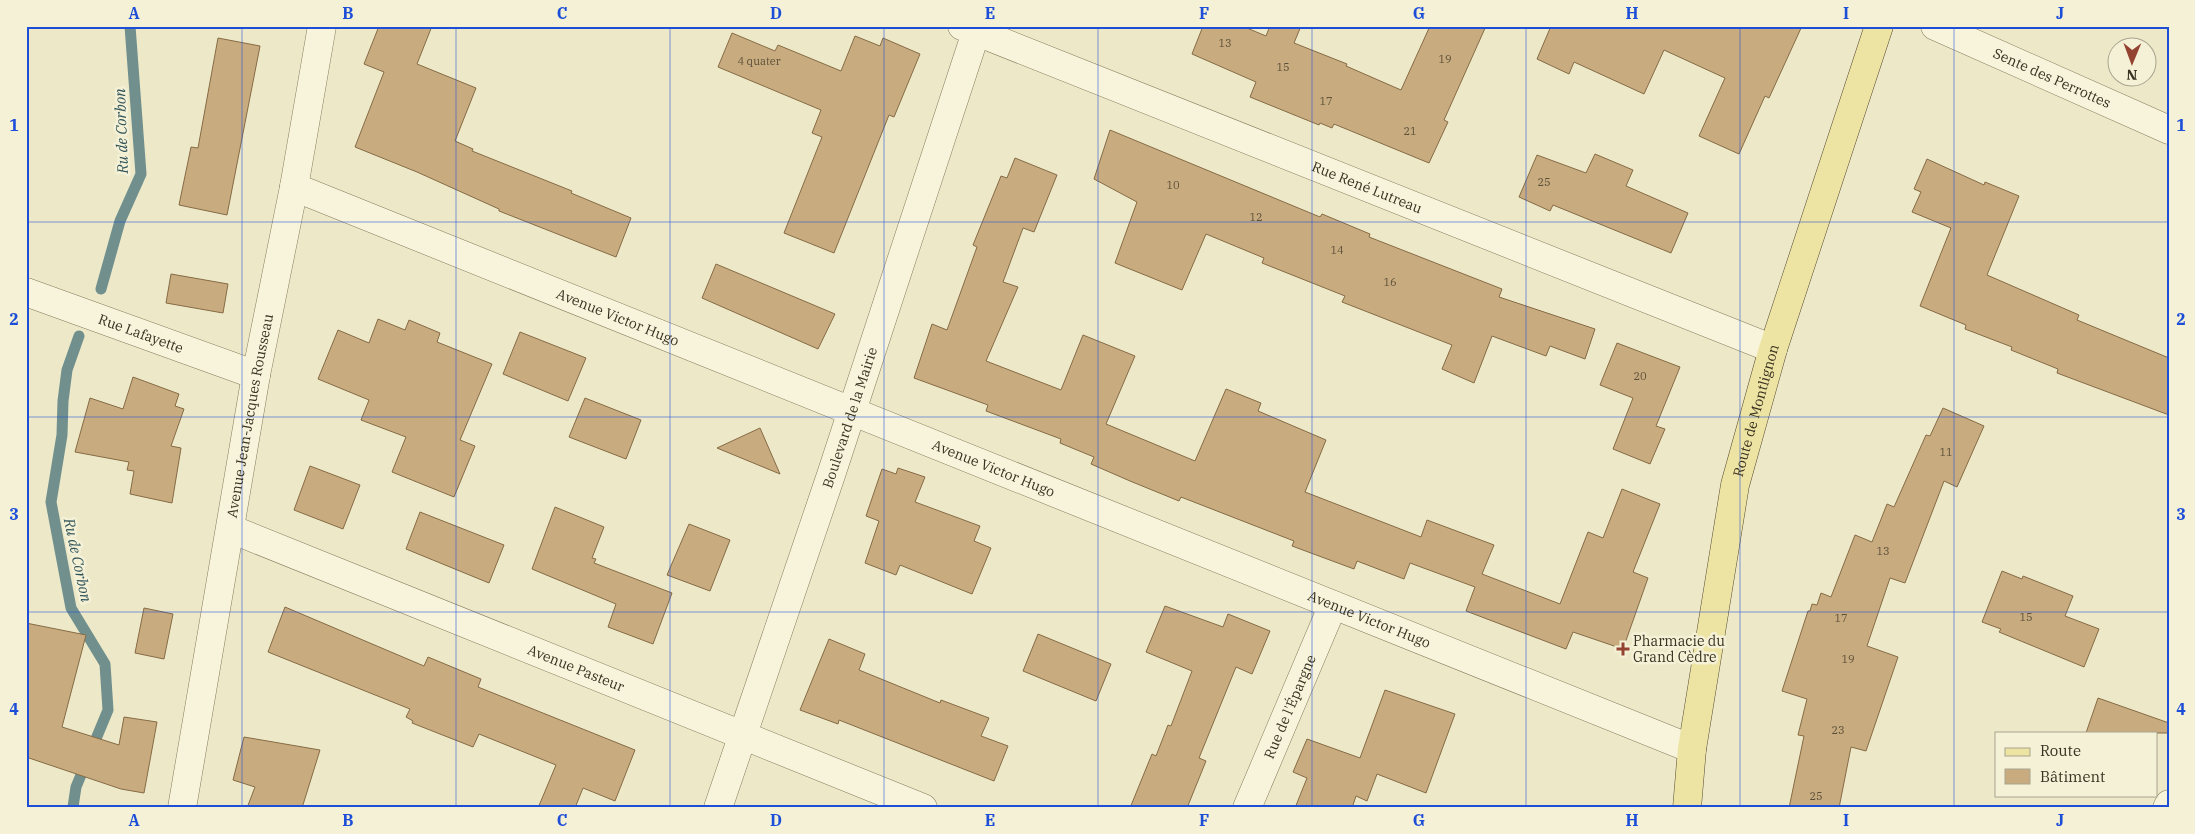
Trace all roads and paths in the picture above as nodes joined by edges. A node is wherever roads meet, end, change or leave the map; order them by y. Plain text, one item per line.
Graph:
1 (322, 26) edge
2 (1879, 26) edge
3 (1935, 26) edge
4 (972, 28) edge
5 (2169, 130) edge
6 (294, 186) junction
7 (26, 292) edge
8 (1773, 349) junction
9 (256, 374) junction
10 (850, 411) junction
11 (230, 530) junction
12 (1334, 605) junction
13 (742, 735) junction
14 (1692, 749) junction
15 (2169, 804) edge
16 (182, 808) edge
17 (718, 808) edge
18 (924, 808) edge
19 (1247, 808) edge
20 (1687, 808) edge
21 (2167, 808) edge

1 - 6 street, Avenue Jean-Jacques Rousseau
2 - 8 main road, Route de Montlignon
3 - 5 street, Sente des Perrottes
4 - 8 street, Rue René Lutreau
4 - 10 street, Boulevard de la Mairie
6 - 9 street, Avenue Jean-Jacques Rousseau
6 - 10 street, Avenue Victor Hugo
7 - 9 street, Rue Lafayette
8 - 14 main road, Route de Montlignon
9 - 11 street, Avenue Jean-Jacques Rousseau
10 - 12 street, Avenue Victor Hugo
10 - 13 street, Boulevard de la Mairie
11 - 13 street, Avenue Pasteur
11 - 16 street, Avenue Jean-Jacques Rousseau
12 - 14 street, Avenue Victor Hugo
12 - 19 street, Rue de l'Épargne
13 - 17 street, Boulevard de la Mairie
13 - 18 street, Avenue Pasteur
14 - 20 main road, Route de Montlignon
15 - 21 street

